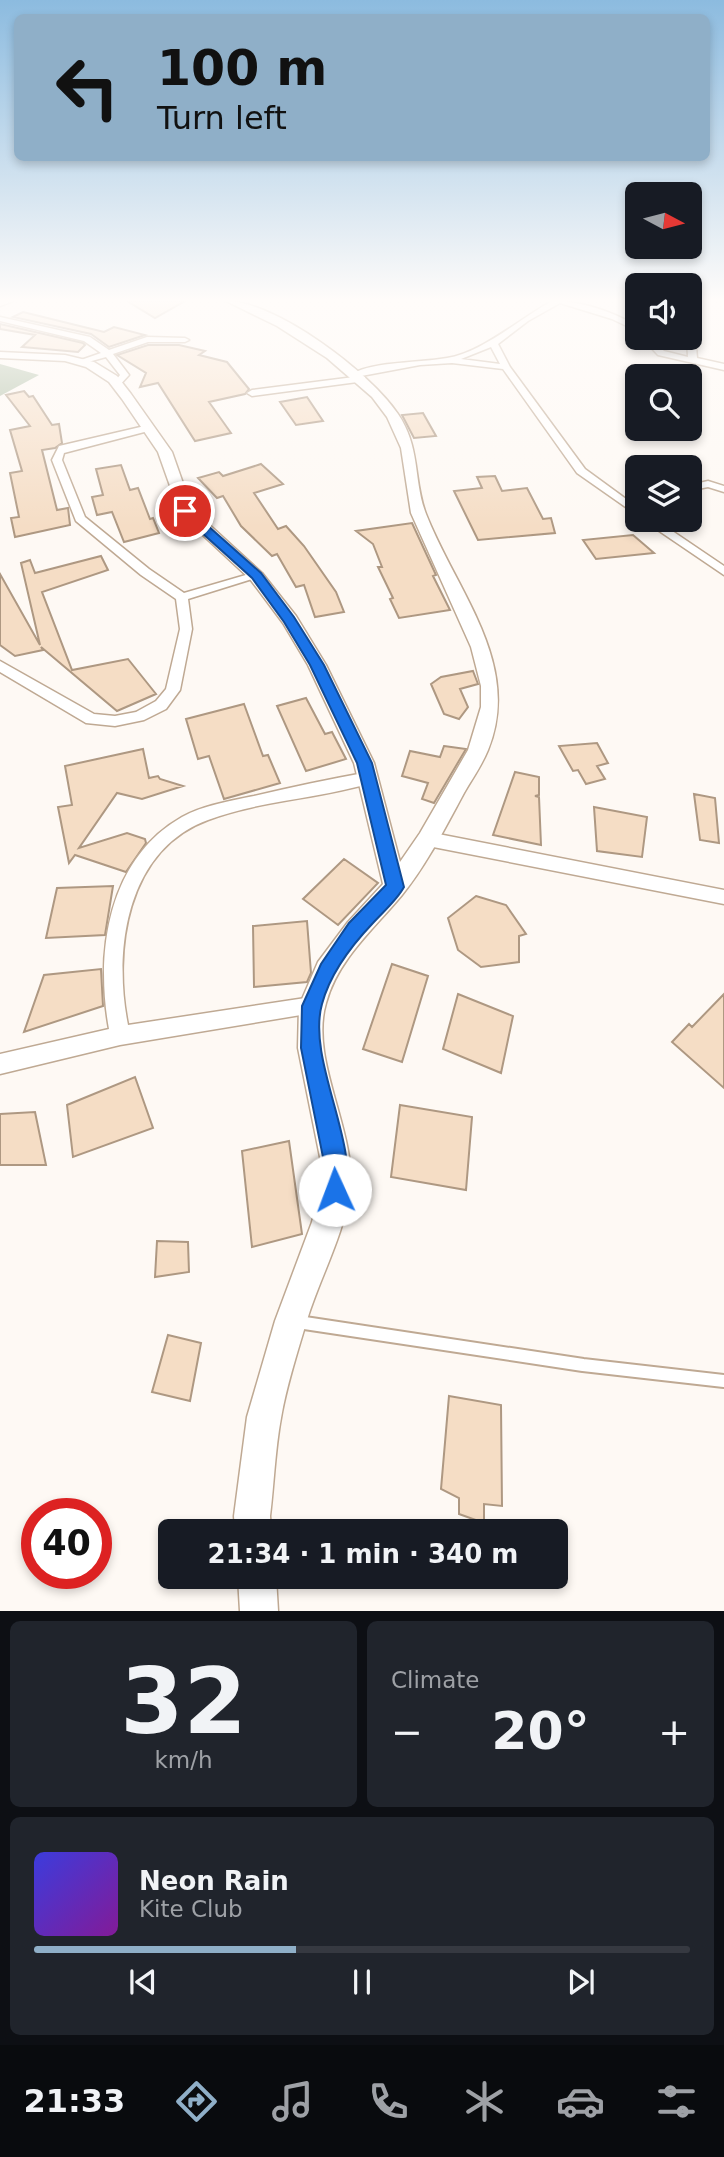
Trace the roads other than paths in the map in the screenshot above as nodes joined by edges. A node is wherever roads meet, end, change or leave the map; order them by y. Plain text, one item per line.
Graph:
1 (104, 376) edge
2 (123, 376) edge
3 (362, 376) edge
4 (513, 376) edge
5 (359, 377) junction
6 (117, 385) junction
7 (252, 393) dead end
8 (149, 428) junction
9 (702, 485) edge
10 (724, 489) edge
11 (625, 503) edge
12 (667, 532) edge
13 (684, 532) edge
14 (680, 541) junction
15 (724, 571) edge
16 (256, 576) junction
17 (182, 597) junction
18 (0, 666) edge
19 (369, 778) junction
20 (428, 839) junction
21 (395, 887) junction
22 (724, 897) edge
23 (312, 1006) junction
24 (120, 1036) junction
25 (0, 1064) edge
26 (291, 1321) junction
27 (724, 1381) edge
28 (252, 1519) edge
29 (258, 1589) edge
30 (259, 1611) edge

1 - 6 street
2 - 6 street
3 - 5 street
4 - 11 street
5 - 7 street
5 - 20 street
6 - 8 street
8 - 16 street
8 - 17 street
9 - 10 street
12 - 14 street
13 - 14 street
14 - 15 street
16 - 17 street
16 - 19 street
17 - 18 street
19 - 21 street
19 - 24 street
20 - 21 street
20 - 22 street
21 - 23 street
23 - 24 street
23 - 26 street
24 - 25 street
26 - 27 lane
26 - 28 street
29 - 30 street

